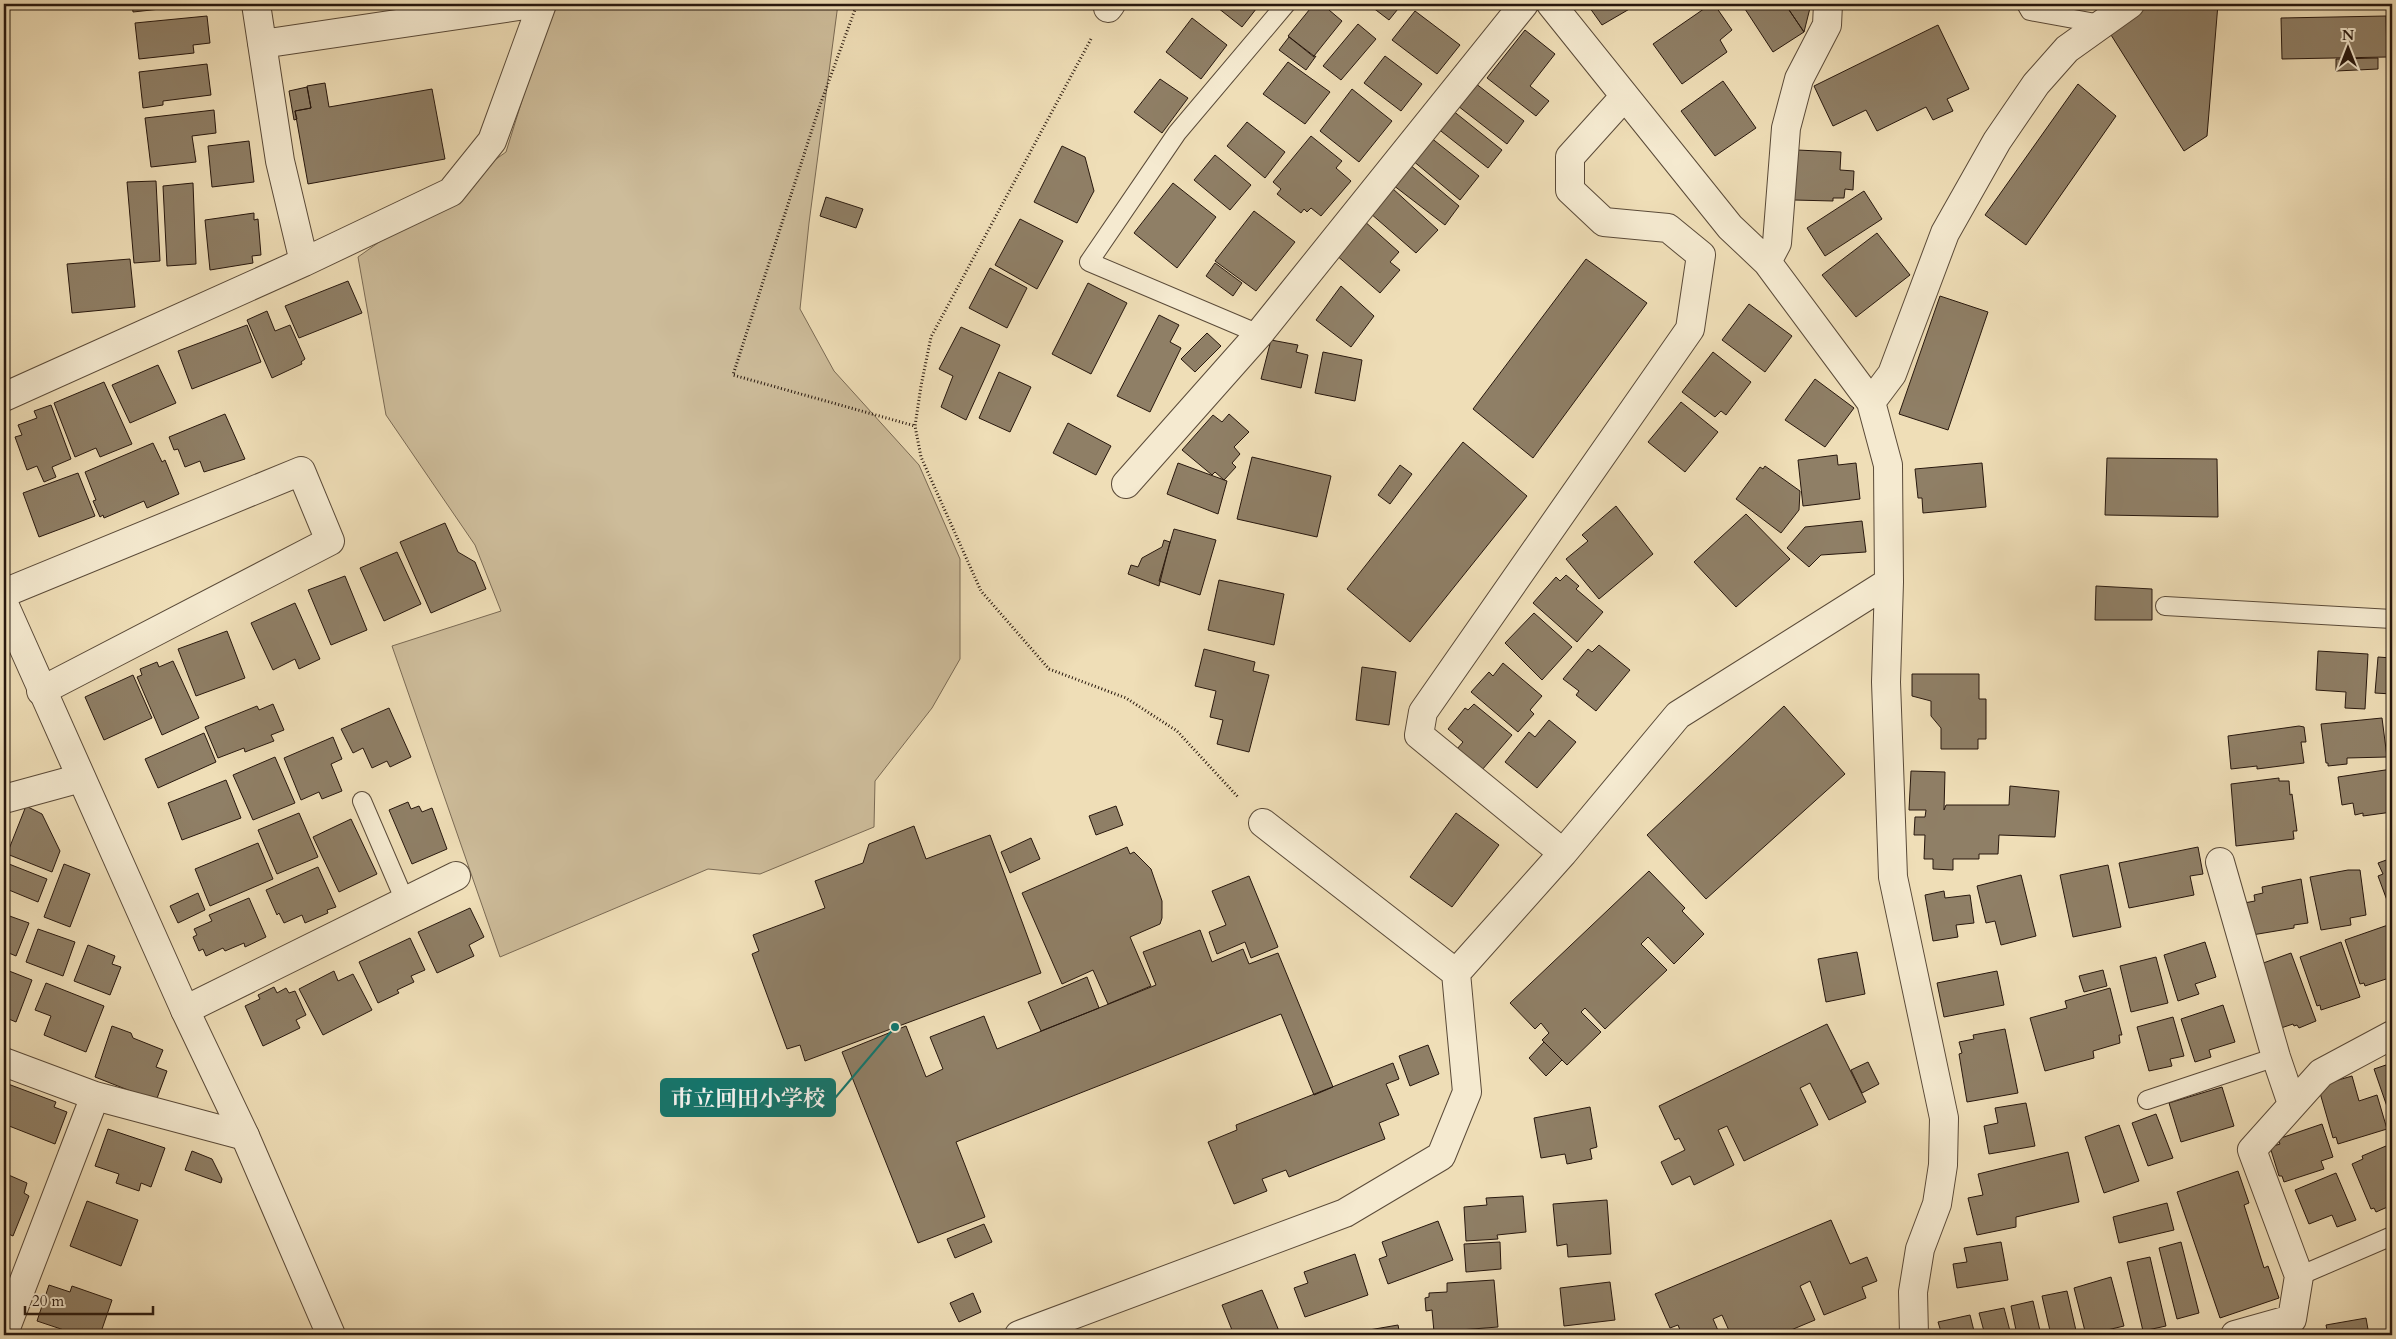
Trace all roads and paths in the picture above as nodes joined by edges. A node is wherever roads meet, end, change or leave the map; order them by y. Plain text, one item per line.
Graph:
1 (256, 4) edge
2 (532, 4) edge
3 (542, 4) edge
4 (857, 4) edge
5 (1286, 4) edge
6 (1524, 4) edge
7 (1551, 4) edge
8 (1828, 4) edge
9 (2026, 4) edge
10 (2130, 4) edge
11 (1110, 6) edge
12 (436, 11) edge
13 (2101, 24) junction
14 (262, 44) junction
15 (1624, 97) junction
16 (304, 262) junction
17 (1767, 262) junction
18 (1259, 334) junction
19 (4, 397) edge
20 (1871, 402) junction
21 (915, 426) junction
22 (1126, 484) dead end
23 (1889, 582) junction
24 (4, 593) edge
25 (4, 604) edge
26 (2165, 606) dead end
27 (2392, 619) edge
28 (41, 691) junction
29 (81, 778) junction
30 (4, 798) edge
31 (362, 800) dead end
32 (1263, 822) joint
33 (1563, 853) junction
34 (2220, 862) dead end
35 (456, 876) dead end
36 (405, 901) junction
37 (1456, 973) junction
38 (185, 1010) junction
39 (2392, 1035) edge
40 (2276, 1057) junction
41 (4, 1062) edge
42 (94, 1096) junction
43 (2146, 1100) dead end
44 (2292, 1104) junction
45 (245, 1136) junction
46 (2392, 1236) edge
47 (2298, 1276) junction
48 (2294, 1327) edge
49 (4, 1333) edge
50 (331, 1335) edge
51 (1019, 1335) edge
52 (1914, 1335) edge
53 (2235, 1335) edge

1 - 14 street
2 - 12 street
3 - 16 street
4 - 21 path
5 - 18 lane
6 - 18 street
7 - 15 street
8 - 17 street
9 - 13 lane
10 - 13 street
11 - 21 path
12 - 14 street
13 - 20 street
14 - 16 street
15 - 17 street
15 - 33 street
16 - 19 street
17 - 20 street
18 - 22 street
20 - 23 street
21 - 32 path
23 - 33 street
23 - 52 street
24 - 28 street
25 - 28 street
26 - 27 lane
28 - 29 street
29 - 30 street
29 - 38 street
31 - 36 lane
32 - 37 street
33 - 37 street
34 - 40 street
35 - 36 street
36 - 38 street
37 - 51 street
38 - 45 street
39 - 44 street
40 - 43 lane
40 - 44 street
41 - 42 street
42 - 45 street
42 - 49 street
44 - 47 street
45 - 50 street
46 - 47 lane
47 - 48 street
48 - 53 street

